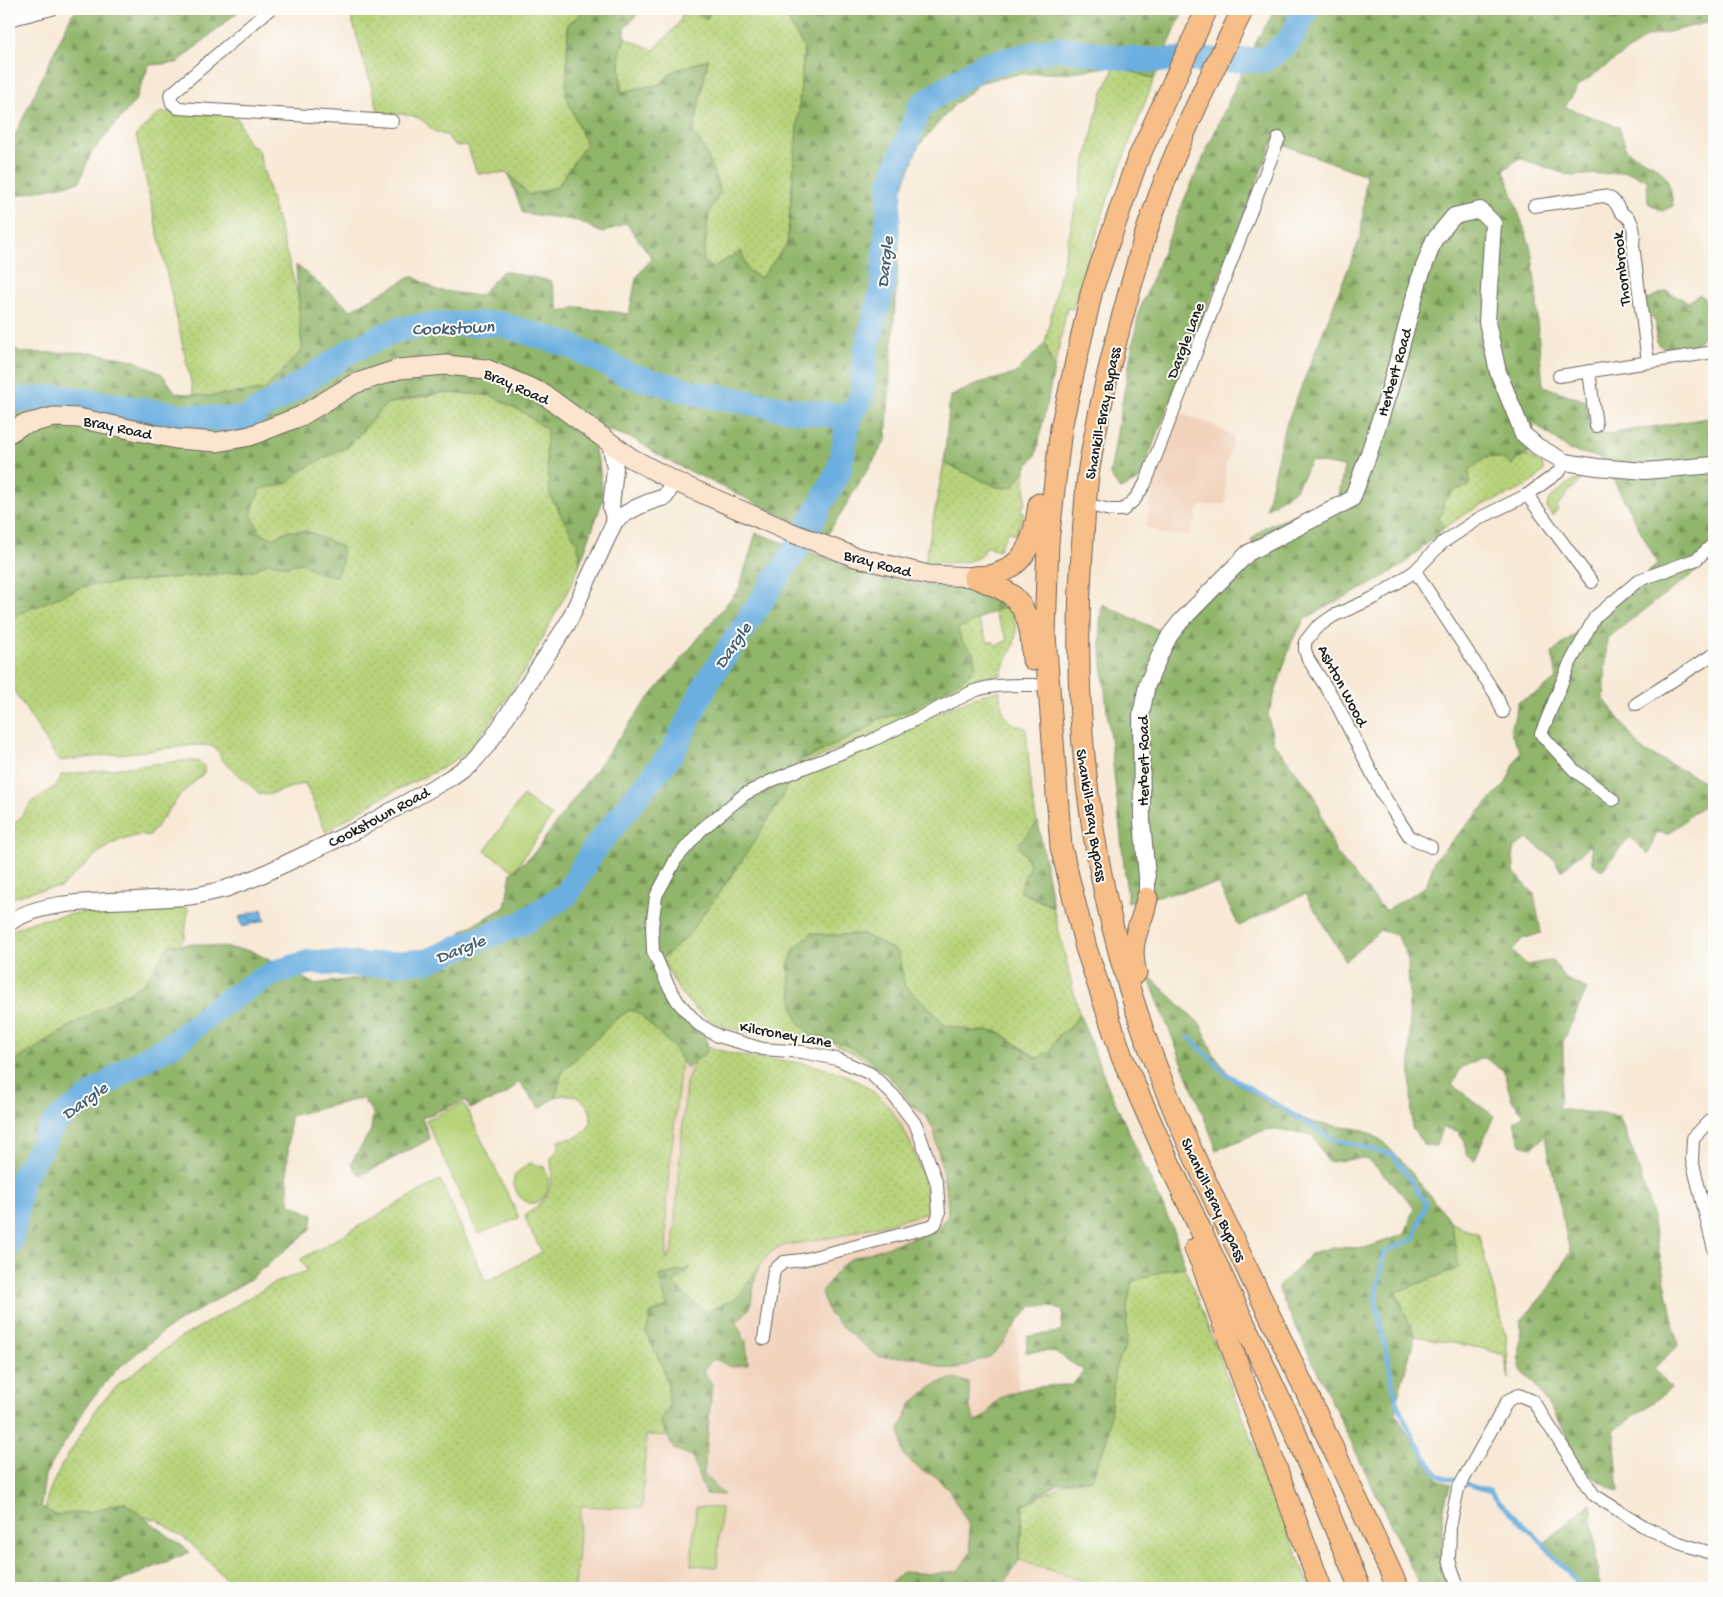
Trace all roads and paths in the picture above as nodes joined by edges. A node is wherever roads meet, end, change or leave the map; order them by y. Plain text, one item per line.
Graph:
1 (52, 9) edge
2 (270, 9) edge
3 (1207, 9) edge
4 (1243, 9) edge
5 (9, 20) edge
6 (392, 122) dead end
7 (1279, 138) dead end
8 (1534, 206) dead end
9 (1714, 352) edge
10 (1648, 362) junction
11 (1589, 371) junction
12 (1559, 376) dead end
13 (1596, 426) dead end
14 (1060, 428) junction
15 (9, 434) edge
16 (610, 442) junction
17 (1565, 462) junction
18 (1714, 465) edge
19 (674, 481) junction
20 (1527, 495) junction
21 (1085, 504) junction
22 (615, 521) junction
23 (1714, 544) edge
24 (1415, 571) junction
25 (974, 577) junction
26 (1592, 582) dead end
27 (1078, 624) junction
28 (1714, 654) edge
29 (1035, 685) junction
30 (1636, 704) dead end
31 (1503, 712) dead end
32 (1613, 800) dead end
33 (1060, 847) junction
34 (1431, 847) dead end
35 (1147, 898) junction
36 (9, 923) edge
37 (1122, 1057) junction
38 (1714, 1116) edge
39 (1714, 1250) edge
40 (764, 1339) dead end
41 (1373, 1534) junction
42 (1714, 1554) edge
43 (1321, 1588) edge
44 (1360, 1588) edge
45 (1398, 1588) edge
46 (1458, 1588) edge

1 - 5 street
2 - 6 street
3 - 14 highway, Shankill-Bray Bypass
4 - 21 highway, Shankill-Bray Bypass
7 - 21 street, Dargle Lane
8 - 10 street, Thornbrook
9 - 10 street
10 - 11 street
11 - 12 street
11 - 13 street
14 - 25 highway
14 - 33 highway, Shankill-Bray Bypass
15 - 16 main road, Bray Road
16 - 19 main road, Bray Road
16 - 22 street
17 - 18 street, Herbert Road
17 - 20 street, Ashton Wood
17 - 35 street, Herbert Road
19 - 22 street
19 - 25 main road, Bray Road
20 - 24 street, Ashton Wood
20 - 26 street
21 - 27 highway, Shankill-Bray Bypass
22 - 36 street, Cookstown Road
23 - 32 street
24 - 31 street
24 - 34 street, Ashton Wood
25 - 29 highway
27 - 35 highway
27 - 41 highway, Shankill-Bray Bypass
28 - 30 street
29 - 33 highway
29 - 40 street, Kilcroney Lane
33 - 37 highway, Shankill-Bray Bypass
35 - 41 highway
37 - 43 highway
37 - 44 highway, Shankill-Bray Bypass
38 - 39 street
41 - 45 highway, Shankill-Bray Bypass
42 - 46 street

